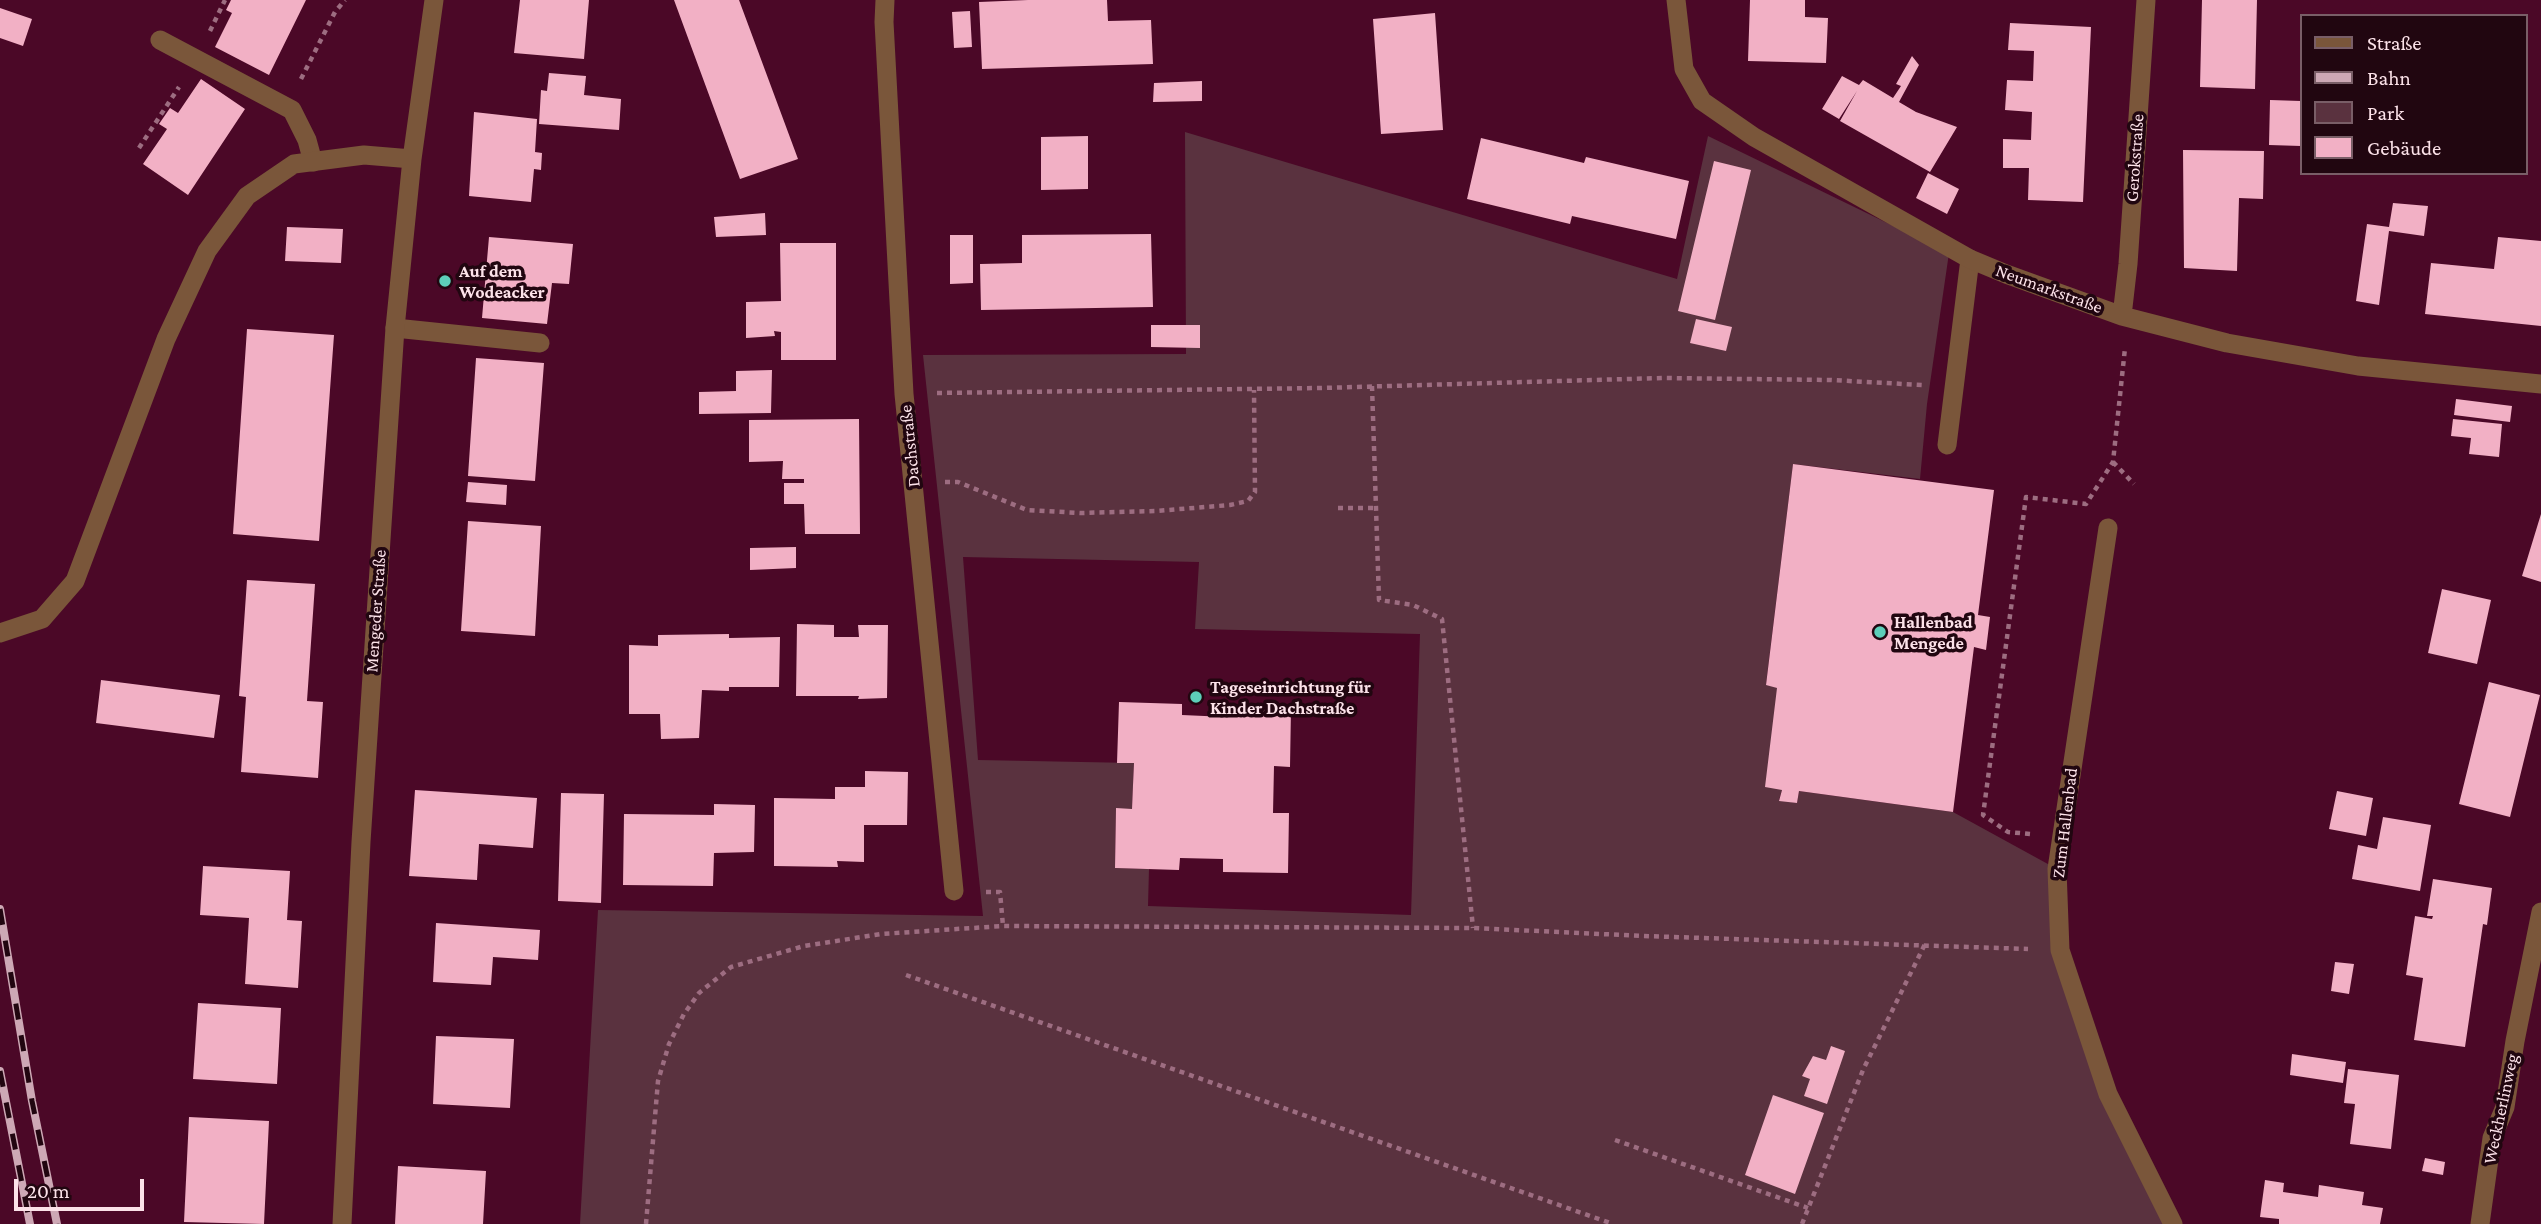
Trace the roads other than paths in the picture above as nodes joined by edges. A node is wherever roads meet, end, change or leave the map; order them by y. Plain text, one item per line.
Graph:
1 (434, 0) edge
2 (885, 0) edge
3 (1676, 0) edge
4 (2146, 0) edge
5 (160, 40) dead end
6 (412, 159) junction
7 (313, 162) junction
8 (1970, 259) junction
9 (2122, 316) junction
10 (395, 328) junction
11 (540, 342) dead end
12 (2541, 384) edge
13 (1947, 444) dead end
14 (2108, 528) dead end
15 (0, 633) edge
16 (954, 891) dead end
17 (2541, 912) edge
18 (342, 1224) edge
19 (2173, 1224) edge
20 (2480, 1224) edge

1 - 6 street, Mengeder Straße
2 - 16 street, Dachstraße
3 - 8 street, Neumarkstraße
4 - 9 street, Gerokstraße
5 - 7 street
6 - 7 street
6 - 10 street, Mengeder Straße
7 - 15 street
8 - 9 street, Neumarkstraße
8 - 13 street
9 - 12 street, Neumarkstraße
10 - 11 street
10 - 18 street, Mengeder Straße
14 - 19 street, Zum Hallenbad
17 - 20 street, Weckherlinweg

